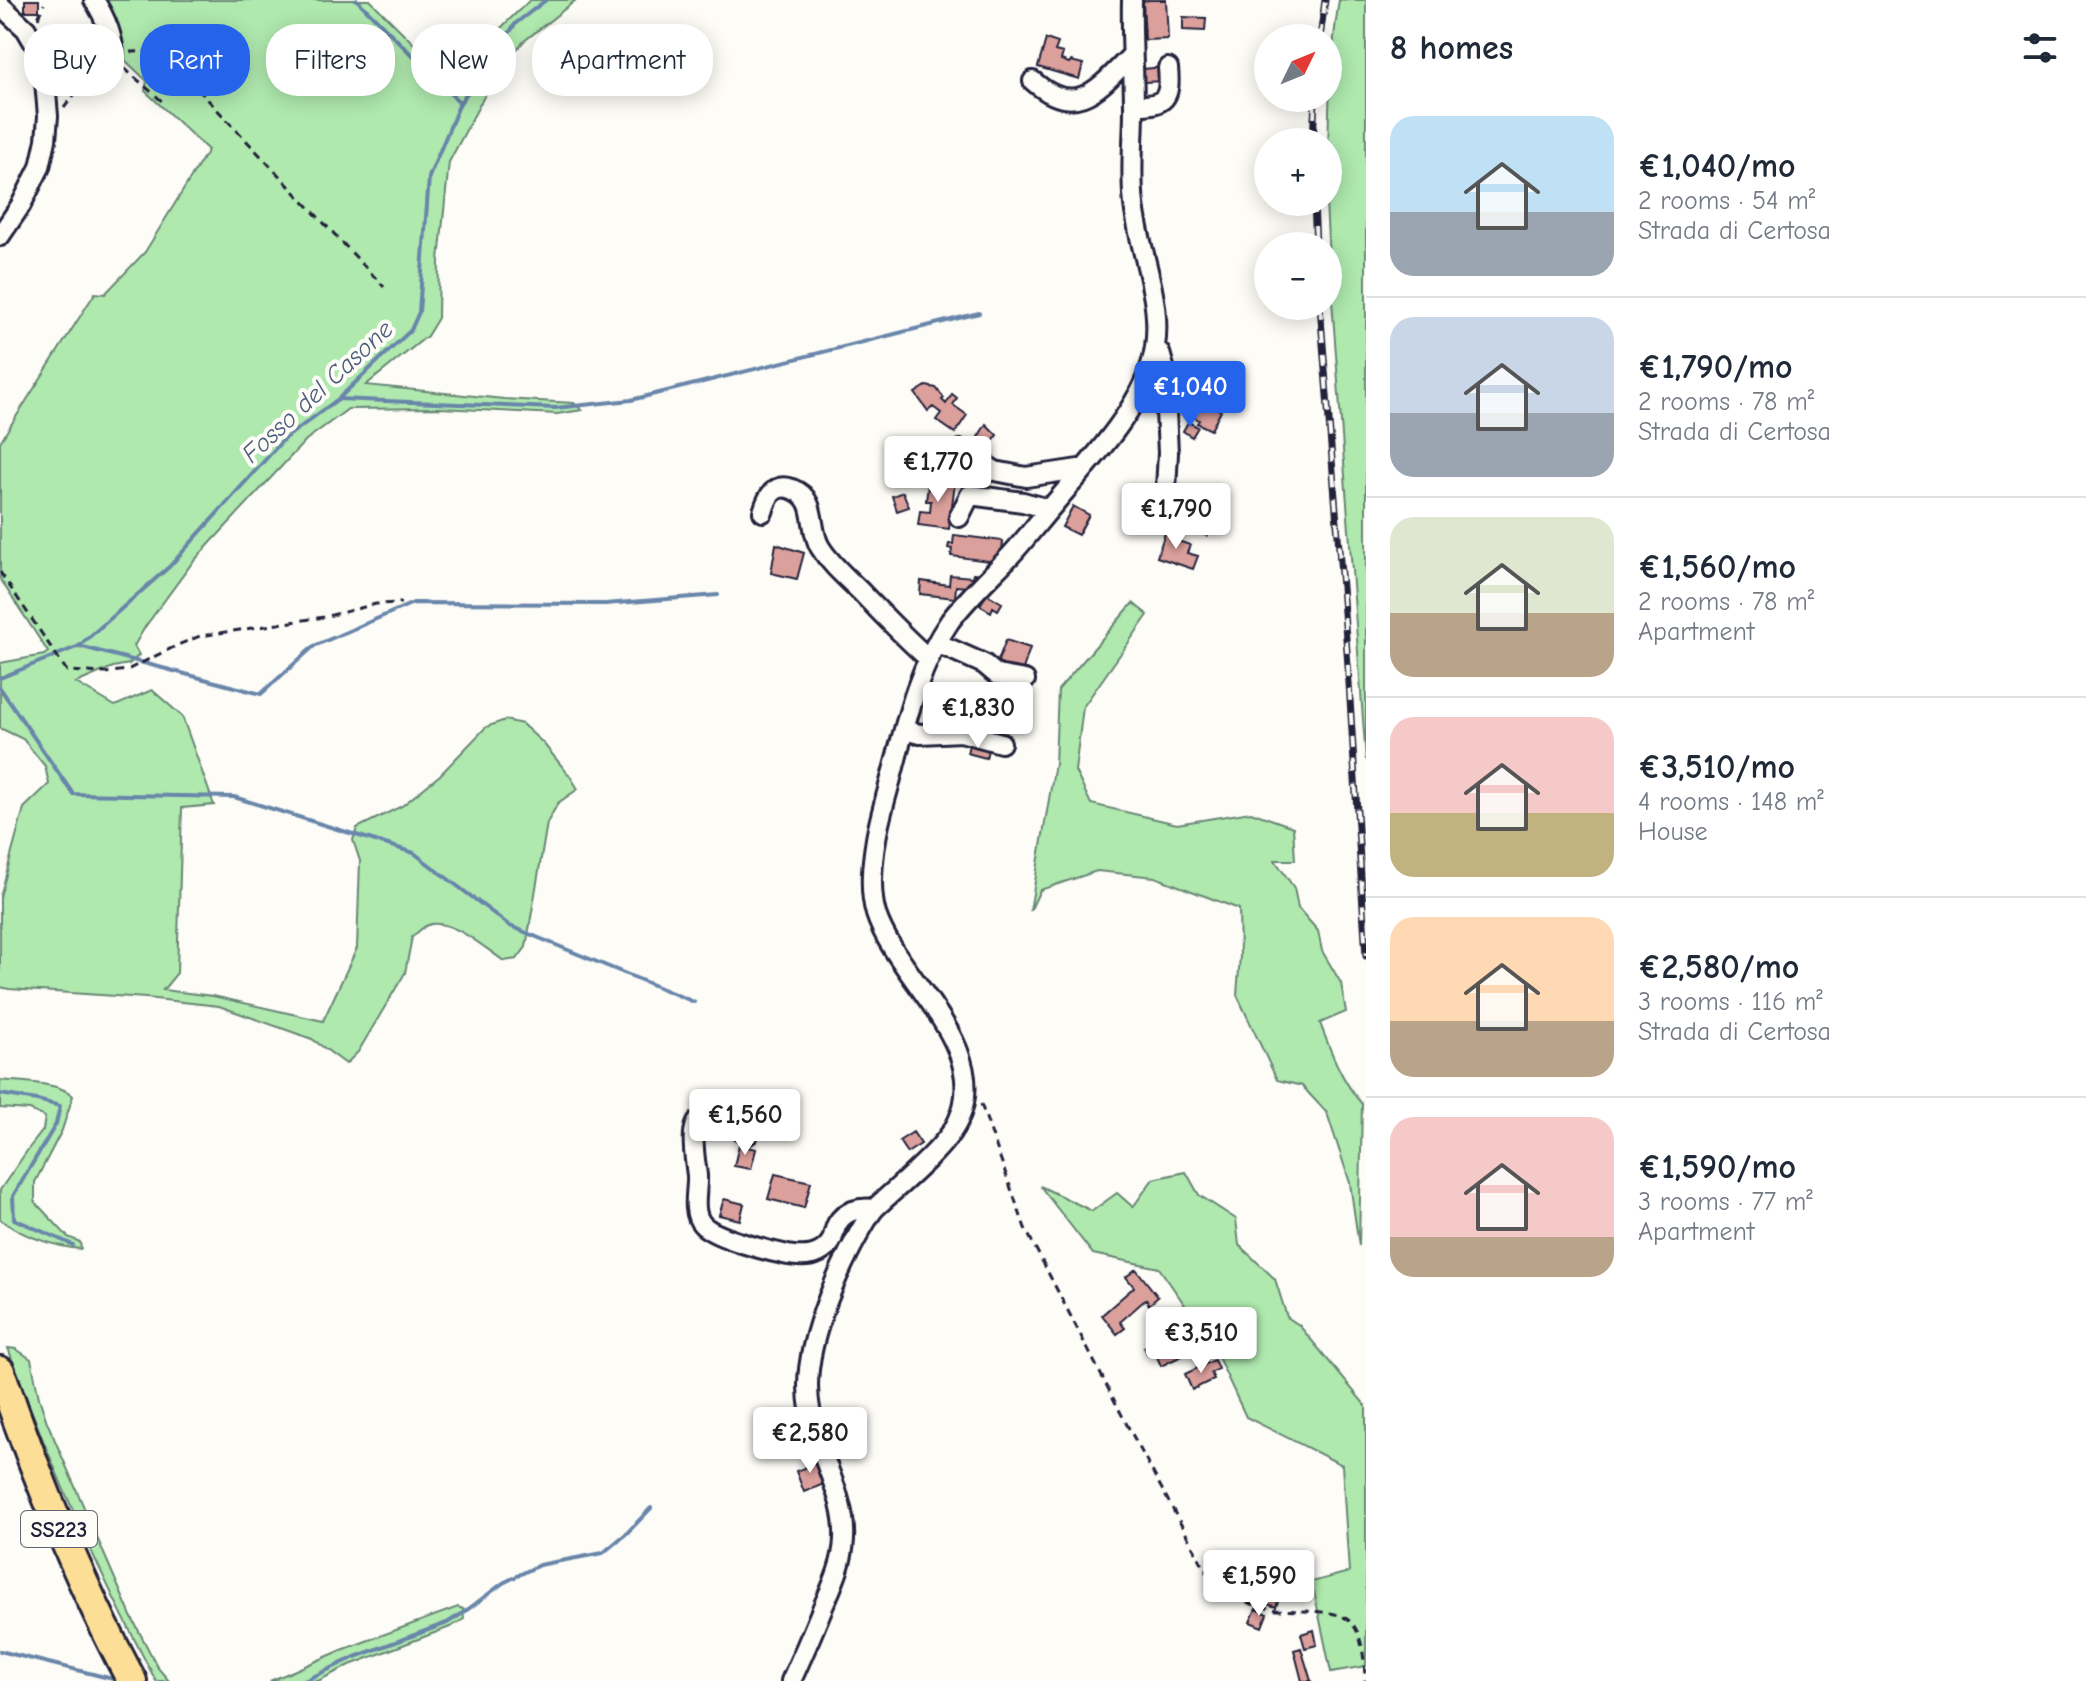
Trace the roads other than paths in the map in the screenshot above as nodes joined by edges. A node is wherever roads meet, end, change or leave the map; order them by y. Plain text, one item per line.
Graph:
1 (94, 0) edge
2 (1132, 0) edge
3 (0, 5) edge
4 (106, 24) edge
5 (1132, 55) junction
6 (1168, 68) dead end
7 (1033, 81) dead end
8 (1134, 105) junction
9 (0, 236) edge
10 (1155, 347) junction
11 (961, 450) dead end
12 (1085, 468) junction
13 (1165, 506) dead end
14 (1049, 509) junction
15 (763, 512) dead end
16 (959, 517) dead end
17 (933, 651) junction
18 (1025, 680) dead end
19 (904, 730) junction
20 (1001, 743) dead end
21 (748, 1134) dead end
22 (874, 1209) junction
23 (0, 1371) edge
24 (132, 1681) edge
25 (791, 1681) edge

1 - 4 street
2 - 5 street
3 - 9 street
5 - 7 street
5 - 8 street
6 - 8 street
8 - 10 street
10 - 12 street
10 - 13 street
11 - 12 street
12 - 14 street
14 - 16 street
14 - 17 street
15 - 17 street
17 - 18 street
17 - 19 street
19 - 20 street
19 - 22 street
21 - 22 street
22 - 25 street
23 - 24 highway, SS223

